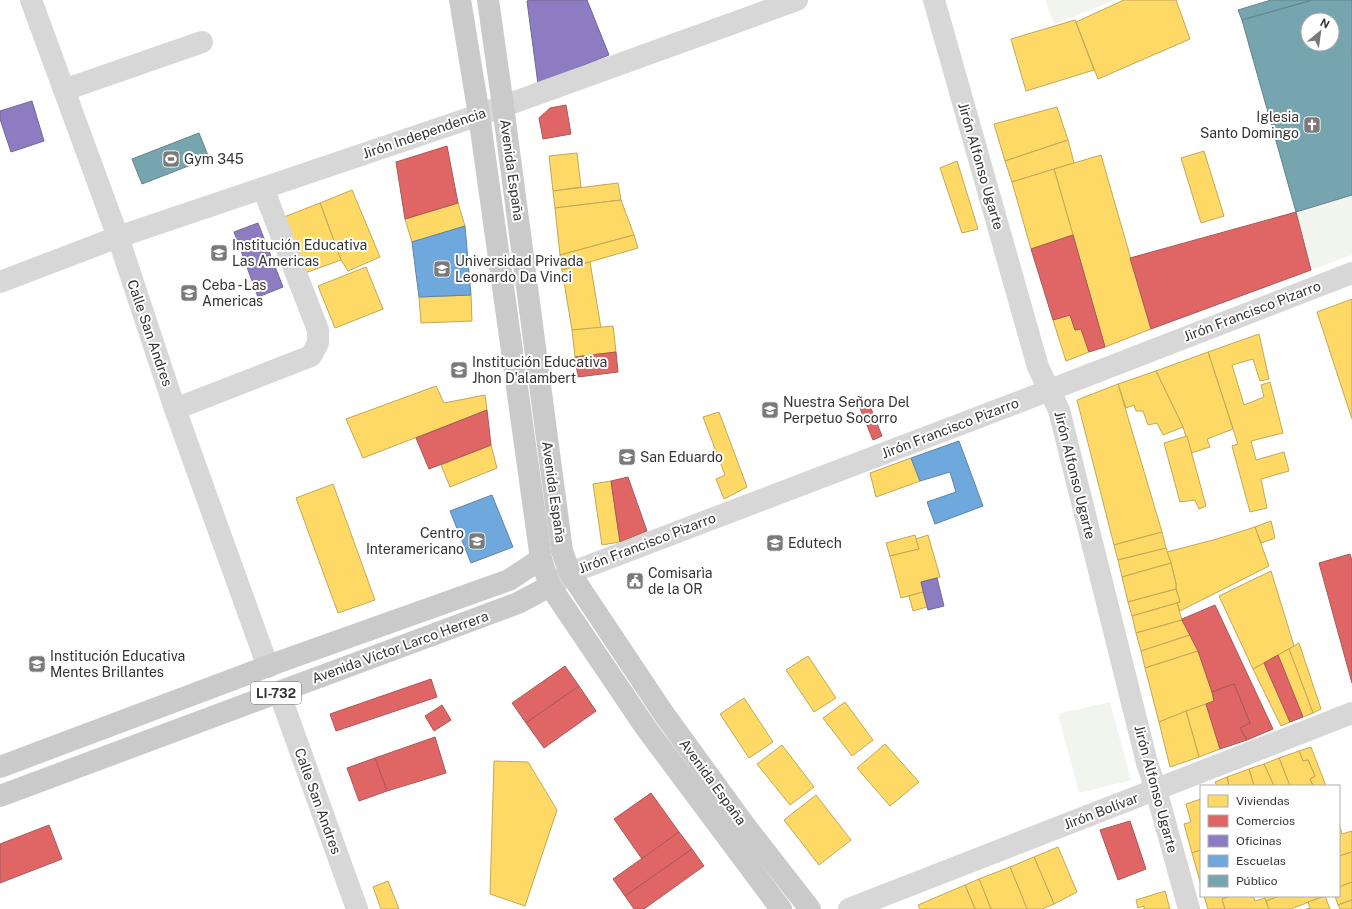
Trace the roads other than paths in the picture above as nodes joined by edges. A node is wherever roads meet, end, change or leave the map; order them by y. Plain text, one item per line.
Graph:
1 (31, 0) edge
2 (488, 0) edge
3 (797, 0) edge
4 (934, 0) edge
5 (459, 4) edge
6 (202, 42) dead end
7 (64, 90) junction
8 (503, 106) junction
9 (479, 115) junction
10 (263, 188) junction
11 (118, 237) junction
12 (1352, 272) edge
13 (0, 282) edge
14 (1050, 390) junction
15 (175, 409) junction
16 (541, 559) junction
17 (570, 572) junction
18 (550, 586) junction
19 (268, 667) junction
20 (279, 692) junction
21 (1352, 713) edge
22 (0, 767) edge
23 (1156, 790) junction
24 (0, 796) edge
25 (754, 873) junction
26 (357, 909) edge
27 (769, 909) edge
28 (781, 909) edge
29 (810, 909) edge
30 (849, 909) edge
31 (1189, 909) edge

1 - 7 street, Calle San Andres
2 - 8 main road, Avenida España
3 - 8 street, Jirón Independencia
4 - 14 street, Jirón Alfonso Ugarte
5 - 9 main road, Avenida España
6 - 7 street
7 - 11 street, Calle San Andres
8 - 9 street, Jirón Independencia
8 - 17 main road, Avenida España
9 - 10 street, Jirón Independencia
9 - 16 main road, Avenida España
10 - 11 street, Jirón Independencia
10 - 15 street
11 - 13 street, Jirón Independencia
11 - 15 street, Calle San Andres
12 - 14 street, Jirón Francisco Pizarro
14 - 17 street, Jirón Francisco Pizarro
14 - 23 street, Jirón Alfonso Ugarte
15 - 19 street, Calle San Andres
16 - 18 main road, Avenida España
16 - 19 main road, Avenida Víctor Larco Herrera / LI-732
17 - 18 street, Jirón Francisco Pizarro
17 - 29 main road, Avenida España
18 - 20 main road, Avenida Víctor Larco Herrera / LI-732
18 - 25 main road, Avenida España
19 - 22 main road, Avenida Víctor Larco Herrera / LI-732
20 - 24 main road, Avenida Víctor Larco Herrera / LI-732
20 - 26 street, Calle San Andres
21 - 23 street, Jirón Bolívar
23 - 30 street, Jirón Bolívar
23 - 31 street, Jirón Alfonso Ugarte
25 - 27 main road
25 - 28 main road, Avenida España

